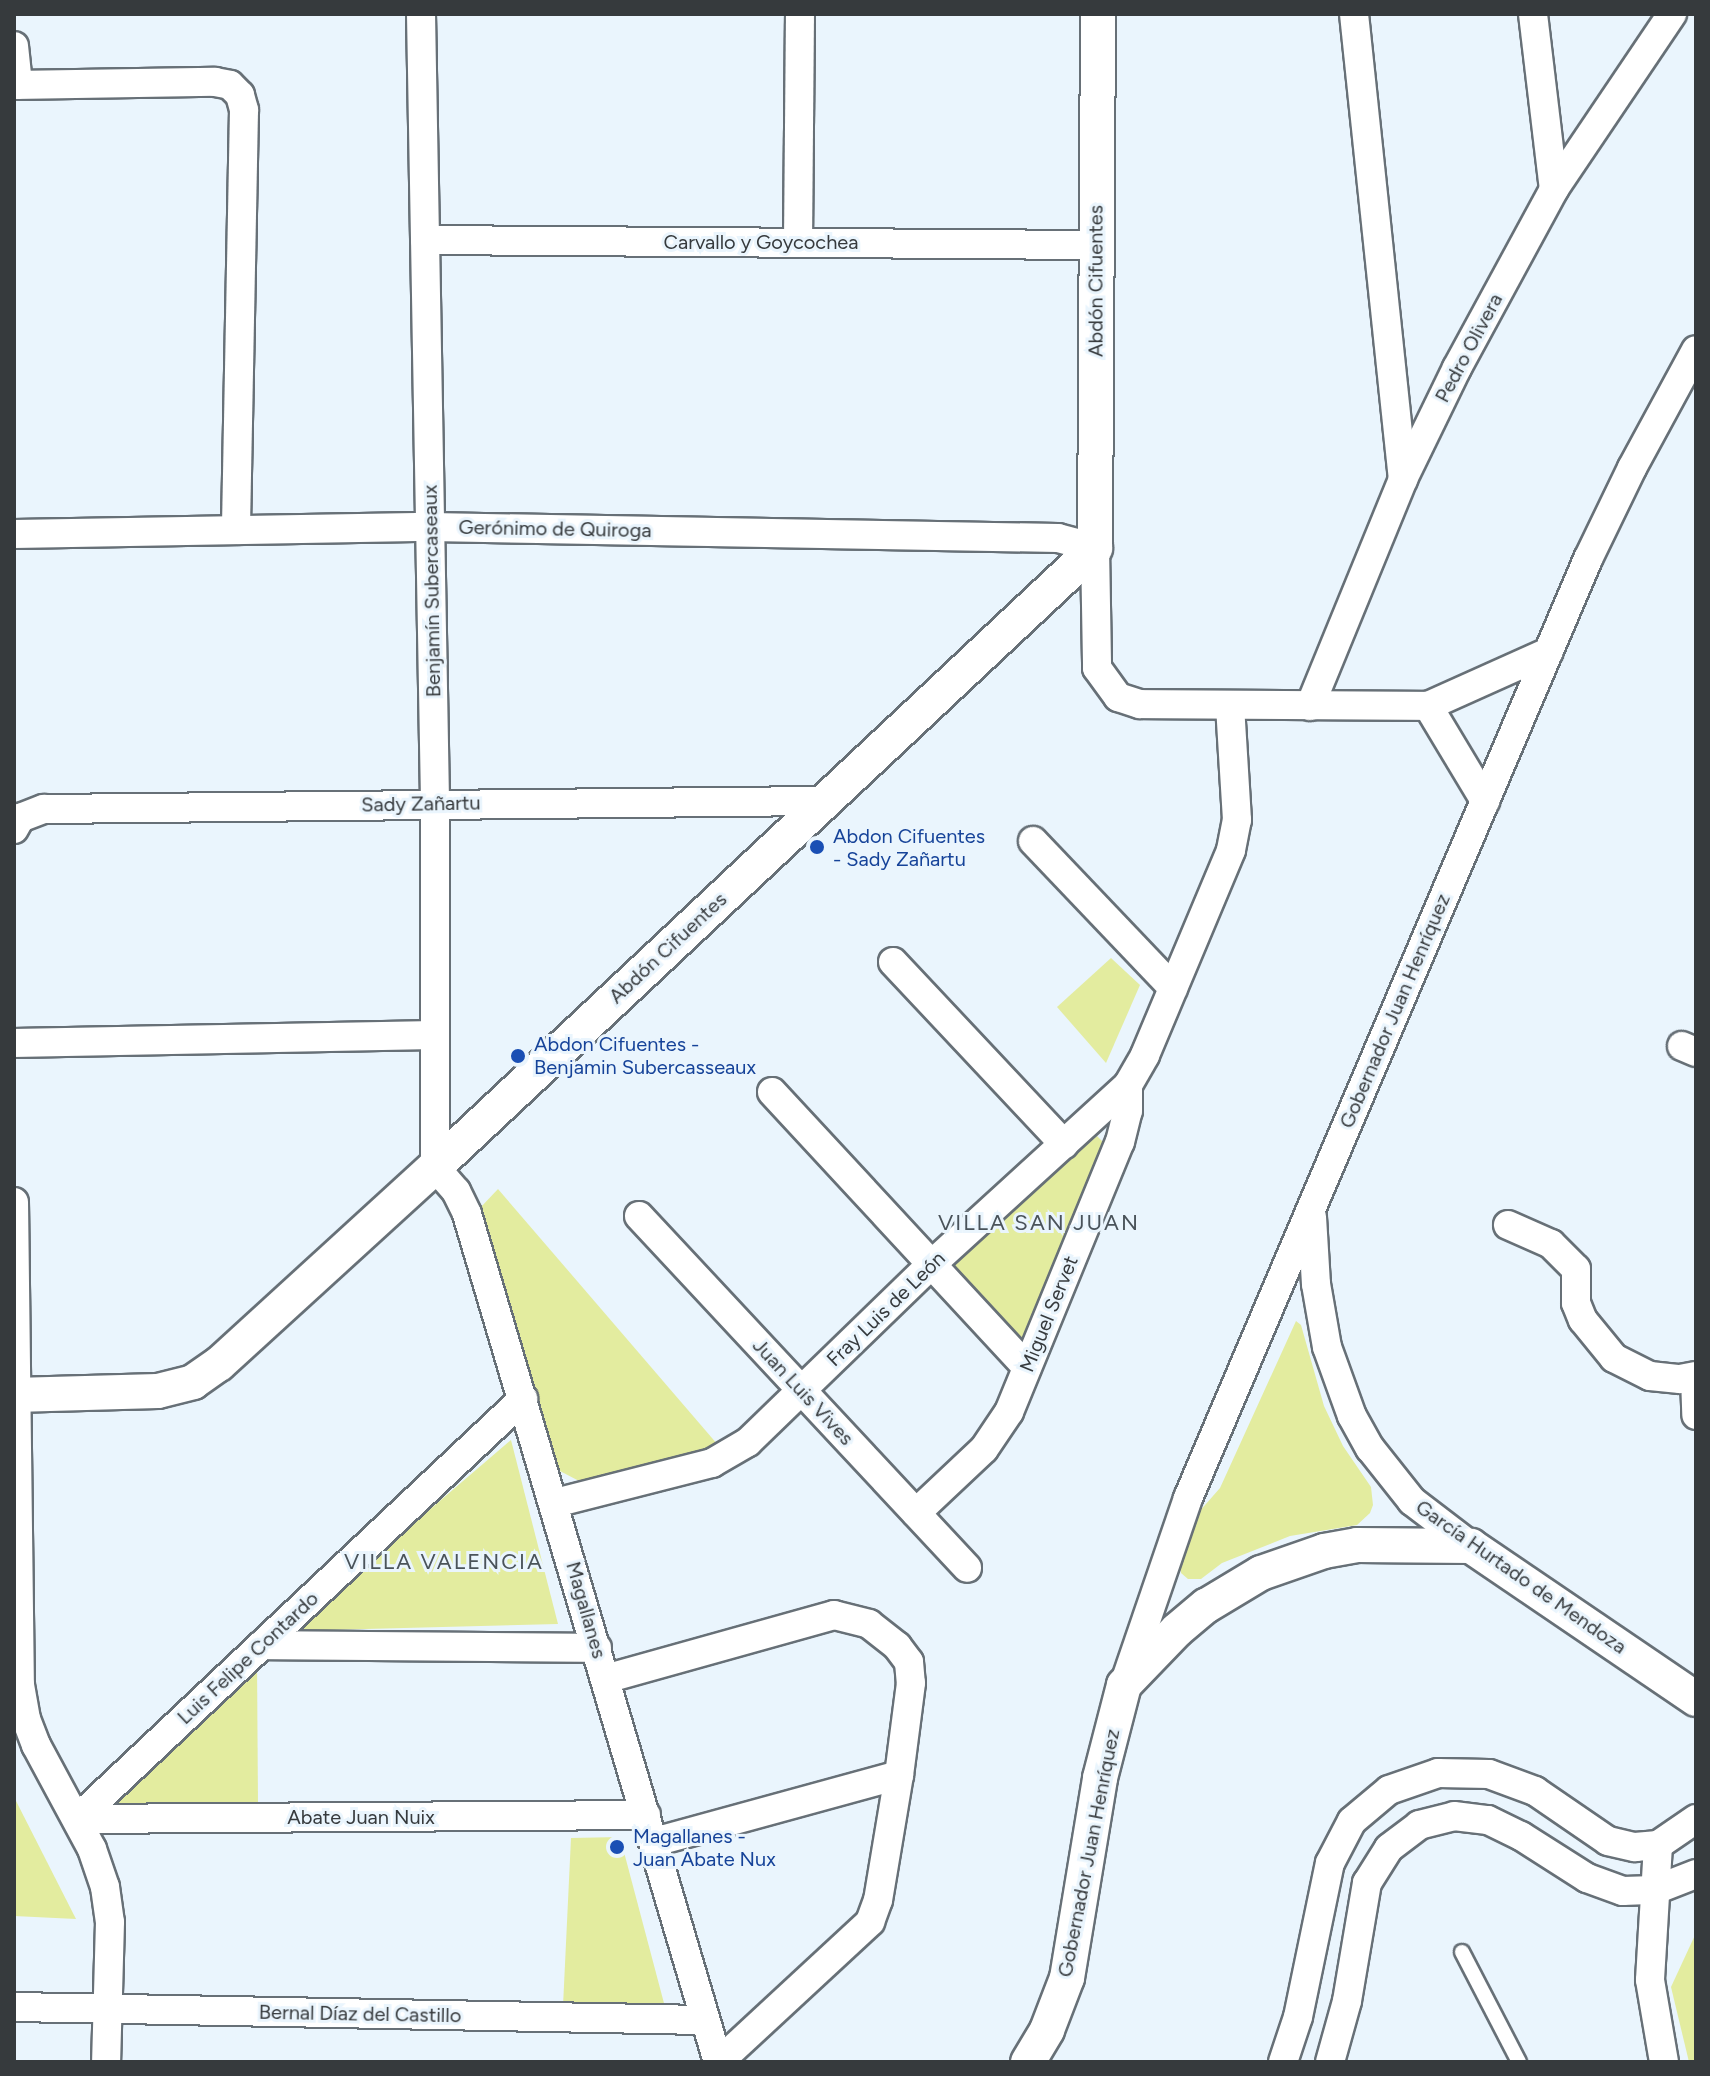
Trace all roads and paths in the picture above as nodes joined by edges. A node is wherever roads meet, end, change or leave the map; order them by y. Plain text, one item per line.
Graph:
1 (421, 14) edge
2 (800, 14) edge
3 (1098, 14) edge
4 (1354, 14) edge
5 (1533, 14) edge
6 (1672, 14) edge
7 (14, 46) edge
8 (16, 85) edge
9 (1554, 189) junction
10 (425, 240) junction
11 (798, 242) junction
12 (1096, 245) junction
13 (1696, 350) edge
14 (1403, 479) junction
15 (431, 527) junction
16 (236, 530) junction
17 (14, 534) edge
18 (1095, 548) junction
19 (1548, 652) junction
20 (1230, 705) junction
21 (1310, 706) junction
22 (1428, 706) junction
23 (824, 801) junction
24 (1485, 801) junction
25 (435, 803) junction
26 (16, 819) edge
27 (1033, 841) dead end
28 (893, 962) dead end
29 (1173, 988) junction
30 (434, 1035) junction
31 (14, 1043) edge
32 (1128, 1085) junction
33 (772, 1092) dead end
34 (1064, 1144) junction
35 (435, 1167) junction
36 (14, 1202) edge
37 (1312, 1207) junction
38 (639, 1216) dead end
39 (1508, 1225) dead end
40 (932, 1264) junction
41 (1027, 1367) junction
42 (1695, 1376) edge
43 (801, 1390) junction
44 (15, 1395) edge
45 (523, 1399) junction
46 (1696, 1415) edge
47 (555, 1503) junction
48 (916, 1513) junction
49 (1471, 1546) junction
50 (967, 1568) dead end
51 (262, 1645) junction
52 (597, 1648) junction
53 (605, 1679) junction
54 (1124, 1685) junction
55 (1693, 1689) edge
56 (899, 1775) junction
57 (77, 1819) junction
58 (1696, 1819) edge
59 (650, 1828) junction
60 (1658, 1845) junction
61 (1696, 1874) edge
62 (1655, 1890) junction
63 (1462, 1952) dead end
64 (14, 2007) edge
65 (108, 2010) junction
66 (1298, 2017) junction
67 (705, 2020) junction
68 (106, 2062) edge
69 (718, 2062) edge
70 (1028, 2062) edge
71 (1283, 2062) edge
72 (1303, 2062) edge
73 (1330, 2062) edge
74 (1519, 2062) edge
75 (1664, 2062) edge

1 - 10 street, Benjamín Subercaseaux
2 - 11 street
3 - 12 street, Abdón Cifuentes
4 - 14 street
5 - 9 street
6 - 9 street, Pedro Olivera
7 - 8 street
8 - 16 street
9 - 14 street, Pedro Olivera
10 - 11 street, Carvallo y Goycochea
10 - 15 street, Benjamín Subercaseaux
11 - 12 street, Carvallo y Goycochea
12 - 18 street, Abdón Cifuentes
13 - 19 street, Gobernador Juan Henríquez
14 - 21 street, Pedro Olivera
15 - 16 street, Gerónimo de Quiroga
15 - 18 street, Gerónimo de Quiroga
15 - 25 street, Benjamín Subercaseaux
16 - 17 street, Gerónimo de Quiroga
18 - 20 street, Abdón Cifuentes
18 - 23 street, Abdón Cifuentes
19 - 22 street, Abdón Cifuentes
19 - 24 street, Gobernador Juan Henríquez
20 - 21 street, Abdón Cifuentes
20 - 29 street, Fray Luis de León
21 - 22 street, Abdón Cifuentes
22 - 24 street
23 - 25 street, Sady Zañartu
23 - 35 street, Abdón Cifuentes
24 - 37 street, Gobernador Juan Henríquez
25 - 26 street, Sady Zañartu
25 - 30 street, Benjamín Subercaseaux
27 - 29 street
28 - 34 street
29 - 32 street, Fray Luis de León
30 - 31 street
30 - 35 street, Benjamín Subercaseaux
32 - 34 street, Fray Luis de León
32 - 41 street, Miguel Servet
33 - 40 street
34 - 40 street, Fray Luis de León
35 - 44 street, Abdón Cifuentes
35 - 45 street, Magallanes
36 - 44 street
37 - 49 street, García Hurtado de Mendoza
37 - 54 street, Gobernador Juan Henríquez
38 - 43 street, Juan Luis Vives
39 - 42 street
40 - 41 street
40 - 43 street, Fray Luis de León
41 - 48 street, Miguel Servet
42 - 46 street
43 - 47 street, Fray Luis de León
43 - 48 street, Juan Luis Vives
44 - 57 street
45 - 47 street, Magallanes
45 - 51 street, Luis Felipe Contardo
47 - 52 street, Magallanes
48 - 50 street, Juan Luis Vives
49 - 54 street, Gobernador Juan Henríquez
49 - 55 street, García Hurtado de Mendoza
51 - 52 street
51 - 57 street, Luis Felipe Contardo
52 - 53 street, Magallanes
53 - 56 street
53 - 59 street, Magallanes
54 - 70 street, Gobernador Juan Henríquez
56 - 59 street, Abate Juan Nuix
56 - 69 street
57 - 59 street, Abate Juan Nuix
57 - 65 street
58 - 60 street
59 - 67 street, Magallanes
60 - 62 street
60 - 66 street
61 - 62 street
62 - 73 street
62 - 75 street
63 - 74 lane
64 - 65 street, Bernal Díaz del Castillo
65 - 67 street, Bernal Díaz del Castillo
65 - 68 street
66 - 71 street
66 - 72 street
67 - 69 street, Magallanes

